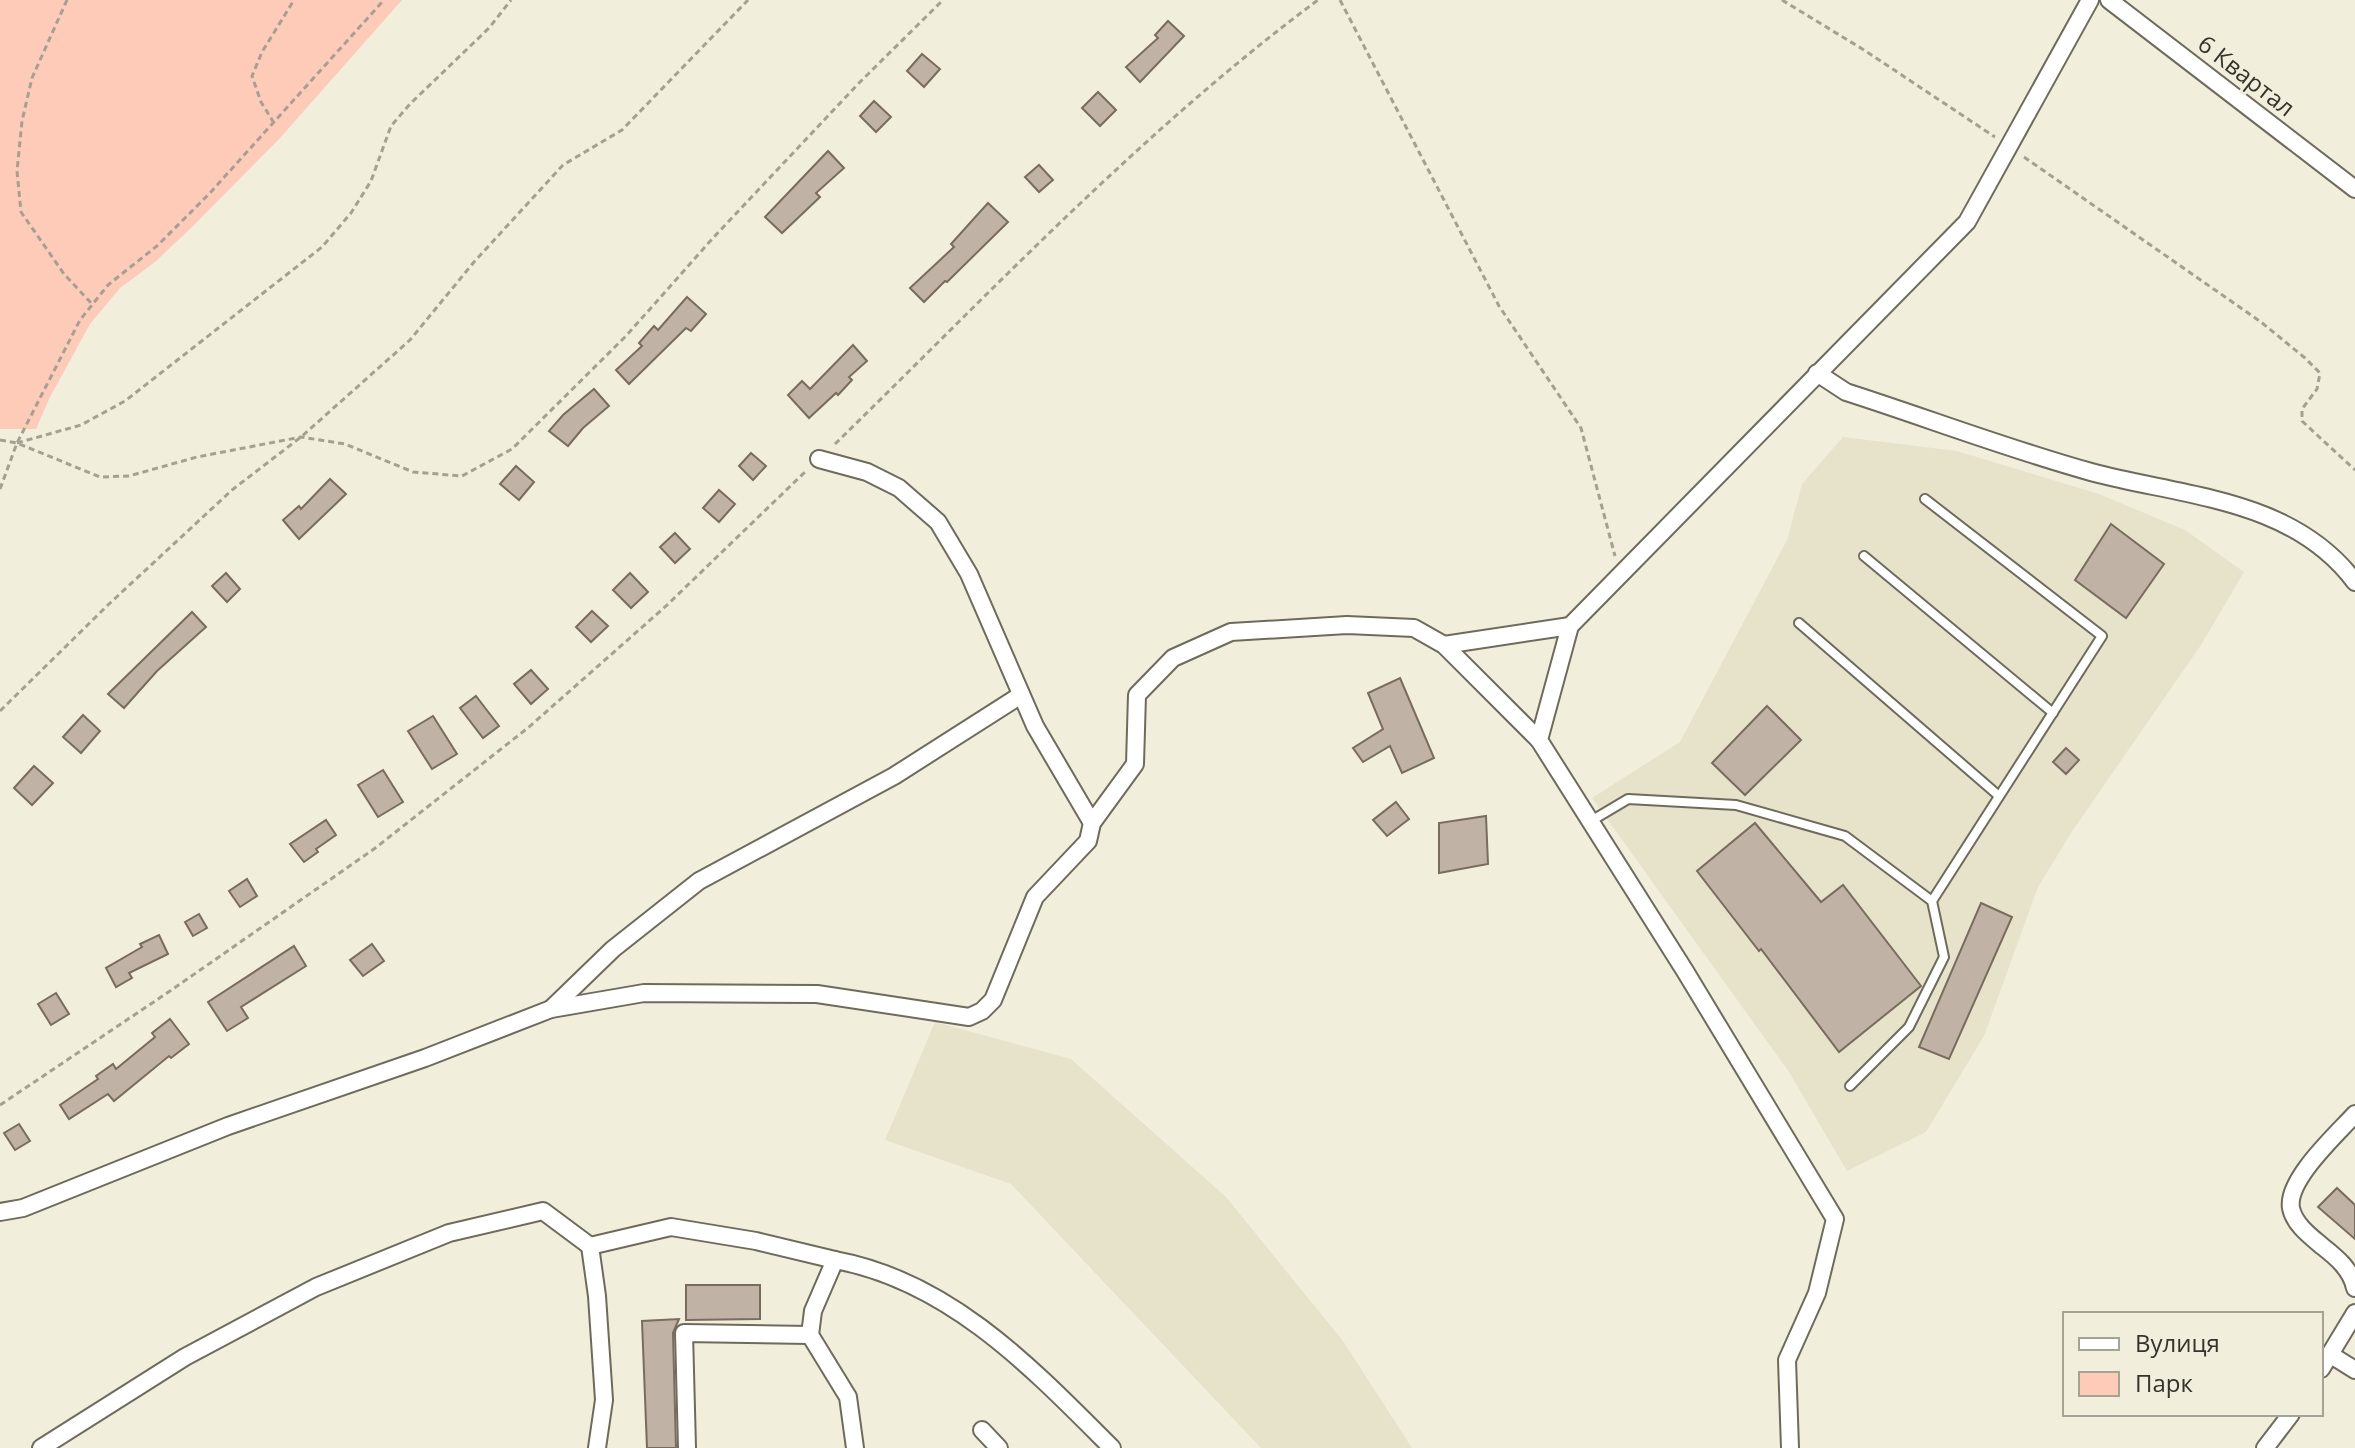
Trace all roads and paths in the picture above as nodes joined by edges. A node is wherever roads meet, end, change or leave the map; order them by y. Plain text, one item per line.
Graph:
1 (67, 0) edge
2 (294, 0) edge
3 (384, 0) edge
4 (511, 0) edge
5 (748, 0) edge
6 (943, 0) edge
7 (1318, 0) edge
8 (1340, 0) edge
9 (1782, 0) edge
10 (2090, 0) edge
11 (2109, 0) edge
12 (274, 123) junction
13 (2009, 146) junction
14 (2355, 189) edge
15 (92, 304) junction
16 (1817, 373) junction
17 (301, 437) junction
18 (0, 440) edge
19 (17, 443) junction
20 (819, 459) junction
21 (2355, 470) edge
22 (0, 489) edge
23 (1925, 499) dead end
24 (1864, 556) dead end
25 (1620, 575) junction
26 (2355, 582) edge
27 (1799, 623) dead end
28 (1570, 626) junction
29 (1444, 645) junction
30 (1021, 695) junction
31 (0, 711) edge
32 (2053, 713) junction
33 (1539, 740) junction
34 (1999, 796) junction
35 (1590, 822) junction
36 (1092, 823) junction
37 (1932, 901) junction
38 (551, 1009) junction
39 (1850, 1086) dead end
40 (0, 1105) edge
41 (2355, 1114) edge
42 (0, 1212) edge
43 (590, 1246) junction
44 (835, 1260) junction
45 (2355, 1288) edge
46 (2355, 1313) edge
47 (810, 1335) junction
48 (2331, 1355) junction
49 (2323, 1366) edge
50 (2355, 1370) edge
51 (2289, 1416) edge
52 (982, 1430) dead end
53 (41, 1448) edge
54 (597, 1448) edge
55 (687, 1448) edge
56 (855, 1448) edge
57 (999, 1448) edge
58 (1112, 1448) edge
59 (1790, 1448) edge
60 (2265, 1448) edge

1 - 15 path
2 - 12 path
3 - 12 path
4 - 19 path
5 - 17 path
6 - 17 path
7 - 20 path
8 - 25 path
9 - 13 path
10 - 13 street
11 - 14 street, 6 Квартал
12 - 15 path
13 - 16 street
13 - 21 path
15 - 19 path
16 - 25 street
16 - 26 street
17 - 19 path
17 - 31 path
18 - 19 path
19 - 22 path
20 - 30 street
20 - 40 path
23 - 32 lane
24 - 32 lane
25 - 28 street
27 - 34 lane
28 - 29 street
28 - 33 street
29 - 33 street
29 - 36 street
30 - 36 street
30 - 38 street
32 - 34 lane
33 - 35 street
34 - 37 lane
35 - 37 lane
35 - 59 street
36 - 38 street
37 - 39 lane
38 - 42 street
41 - 45 street
43 - 44 street
43 - 53 street
43 - 54 street
44 - 47 street
44 - 58 street
46 - 48 street
47 - 55 street
47 - 56 street
48 - 49 street
48 - 50 street
51 - 60 street
52 - 57 street

